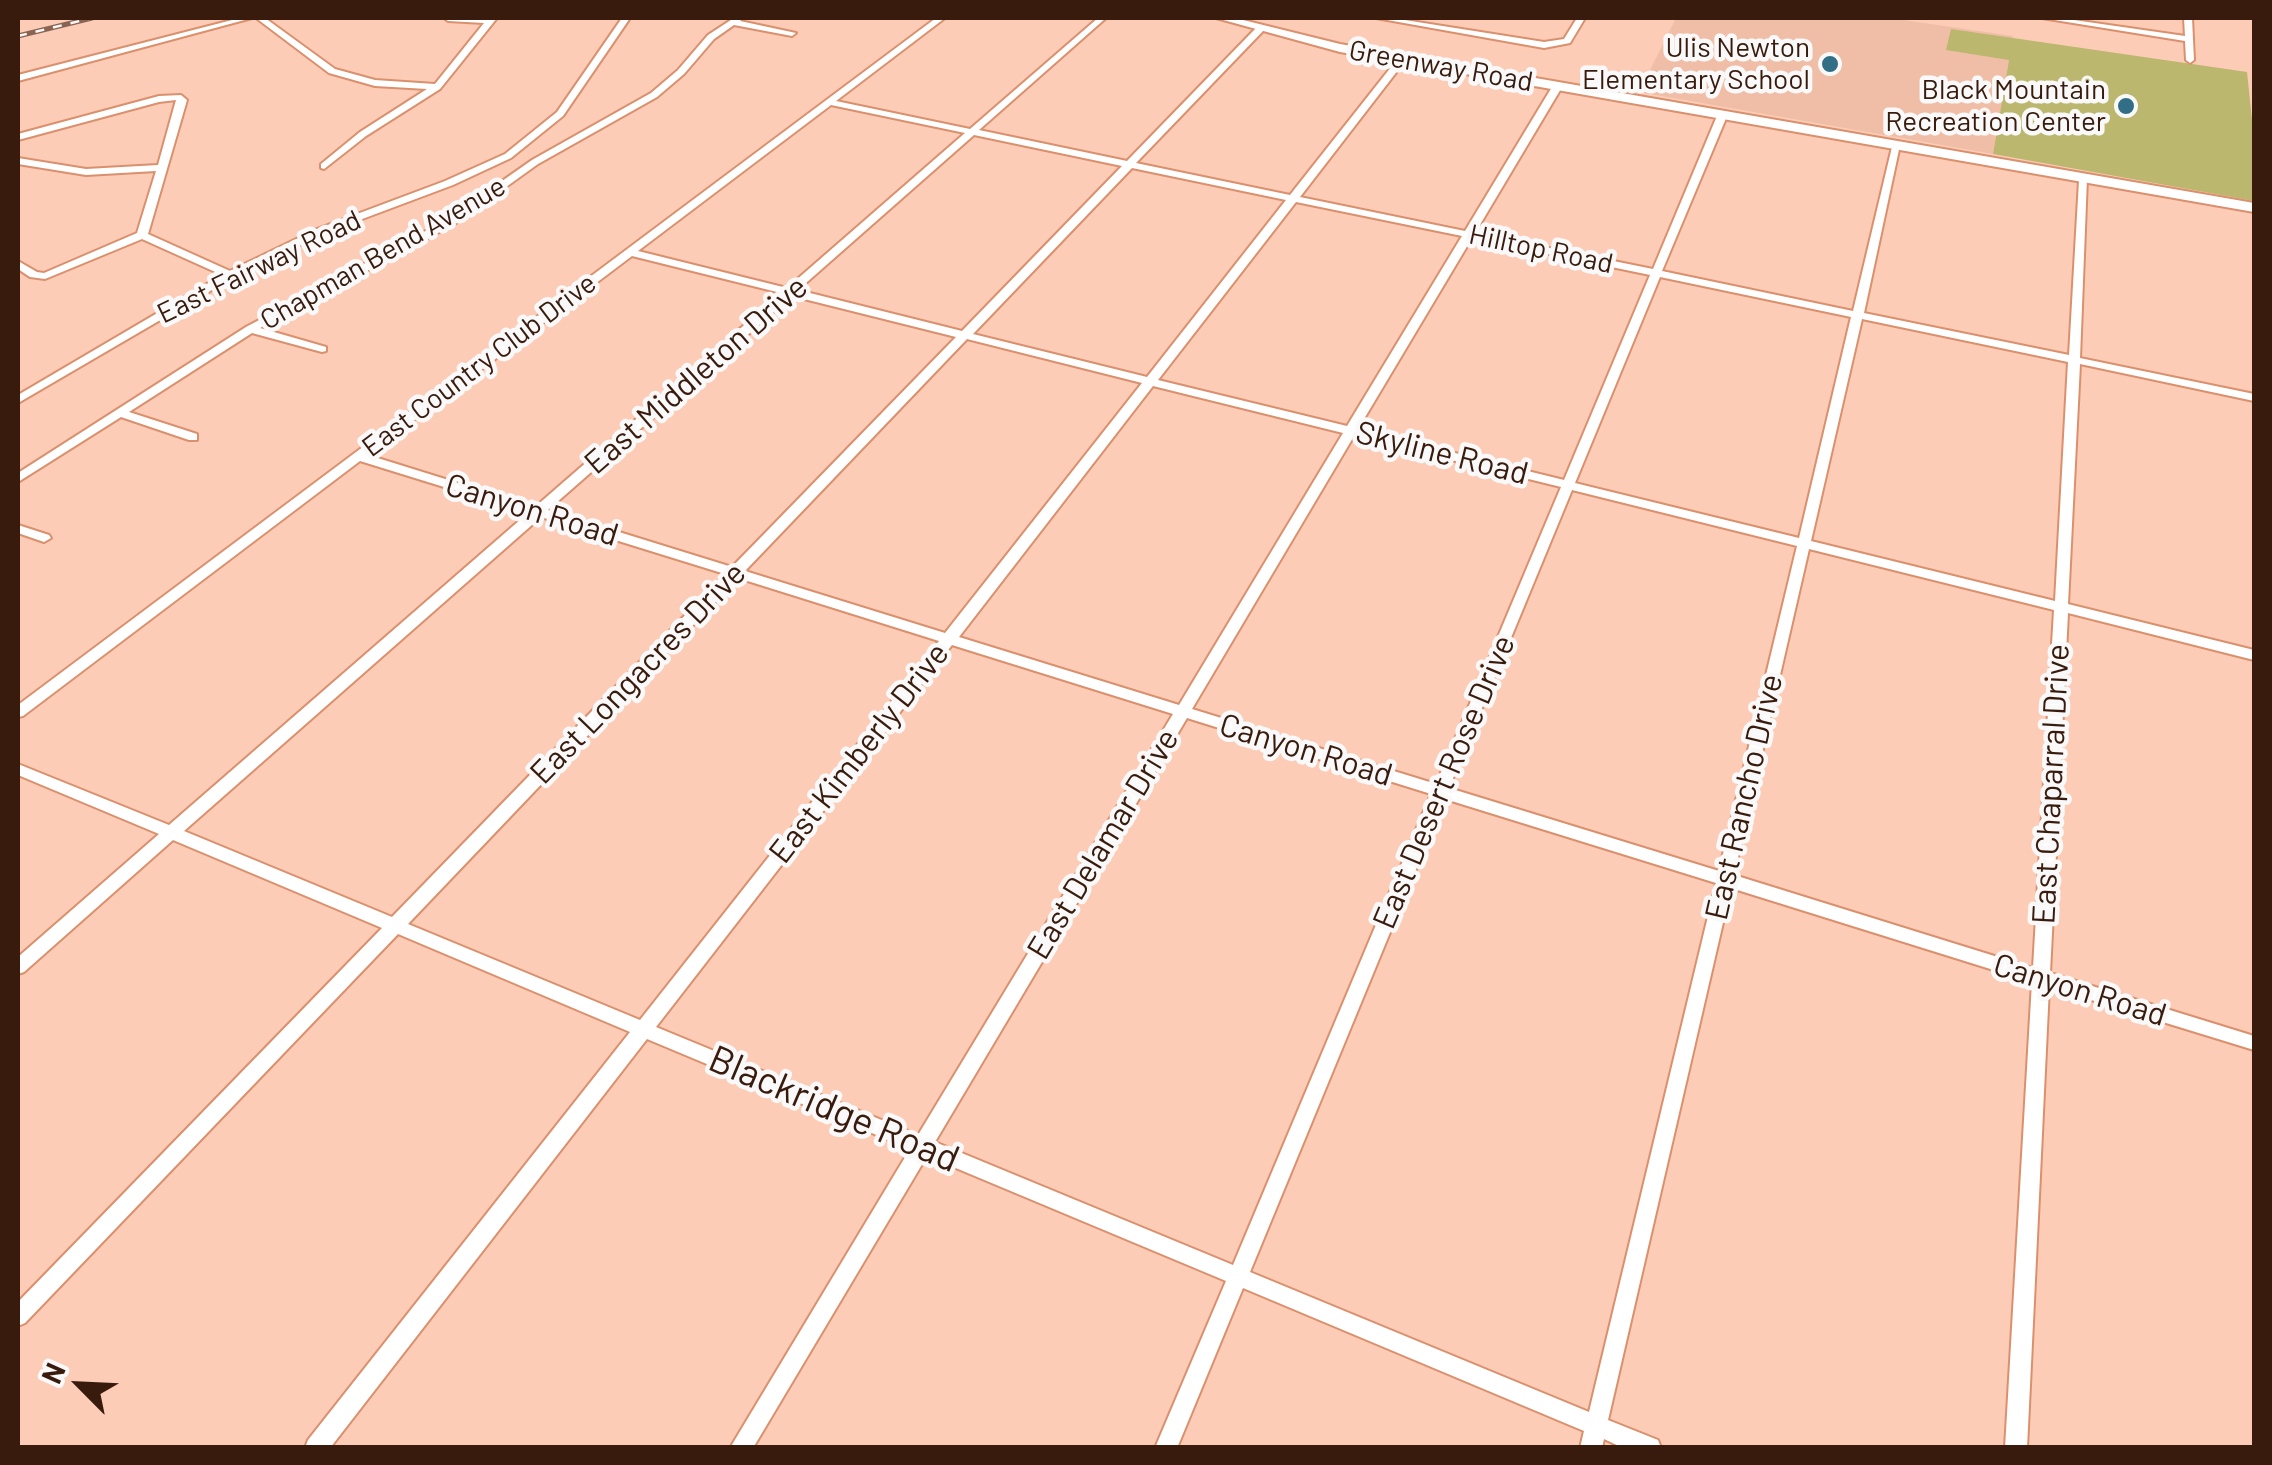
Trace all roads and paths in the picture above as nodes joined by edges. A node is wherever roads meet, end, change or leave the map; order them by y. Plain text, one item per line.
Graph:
1 (248, 18) edge
2 (260, 18) edge
3 (448, 18) edge
4 (626, 18) edge
5 (941, 18) edge
6 (1102, 18) edge
7 (1222, 18) edge
8 (1380, 18) edge
9 (1581, 18) edge
10 (2046, 18) edge
11 (2188, 18) edge
12 (492, 19) edge
13 (735, 20) edge
14 (2099, 22) edge
15 (1260, 29) junction
16 (792, 34) dead end
17 (2190, 39) junction
18 (1402, 59) junction
19 (2190, 60) dead end
20 (18, 78) edge
21 (438, 87) junction
22 (1557, 87) junction
23 (828, 102) junction
24 (1722, 116) junction
25 (974, 132) junction
26 (18, 138) edge
27 (1897, 147) junction
28 (18, 161) edge
29 (1129, 164) junction
30 (324, 166) dead end
31 (159, 168) junction
32 (2084, 180) junction
33 (2136, 188) junction
34 (1294, 198) junction
35 (2254, 208) edge
36 (2254, 216) edge
37 (1469, 234) junction
38 (142, 236) junction
39 (628, 252) junction
40 (18, 264) edge
41 (1657, 273) junction
42 (230, 275) junction
43 (791, 292) junction
44 (1858, 314) junction
45 (250, 329) junction
46 (964, 335) junction
47 (322, 348) dead end
48 (2074, 360) junction
49 (1150, 381) junction
50 (2254, 396) edge
51 (18, 400) edge
52 (120, 413) junction
53 (1350, 431) junction
54 (194, 437) dead end
55 (358, 456) junction
56 (18, 478) edge
57 (1568, 485) junction
58 (539, 512) junction
59 (18, 529) edge
60 (44, 538) dead end
61 (1804, 544) junction
62 (735, 573) junction
63 (2061, 608) junction
64 (948, 640) junction
65 (2254, 655) edge
66 (18, 712) edge
67 (1182, 712) junction
68 (18, 769) edge
69 (1440, 792) junction
70 (171, 833) junction
71 (1725, 880) junction
72 (394, 926) junction
73 (18, 967) edge
74 (2040, 978) junction
75 (643, 1030) junction
76 (2254, 1043) edge
77 (922, 1145) junction
78 (1237, 1276) junction
79 (18, 1316) edge
80 (1596, 1425) junction
81 (316, 1448) edge
82 (741, 1448) edge
83 (1166, 1448) edge
84 (1591, 1448) edge
85 (1650, 1448) edge
86 (2016, 1448) edge

1 - 20 street
2 - 21 street
3 - 12 street
4 - 42 street, East Fairway Road
5 - 23 street, East Country Club Drive
6 - 25 street, East Middleton Drive
7 - 15 main road, Greenway Road
8 - 9 street
10 - 14 street
11 - 17 street
12 - 21 street
13 - 16 street
13 - 45 street, Chapman Bend Avenue
14 - 17 street
15 - 18 main road, Greenway Road
15 - 29 street, East Longacres Drive
17 - 19 street
18 - 22 main road, Greenway Road
18 - 34 street, East Kimberly Drive
21 - 30 street
22 - 24 main road, Greenway Road
22 - 37 street, East Delamar Drive
23 - 25 street, Hilltop Road
23 - 39 street, East Country Club Drive
24 - 27 main road, Greenway Road
24 - 41 street, East Desert Rose Drive
25 - 29 street, Hilltop Road
25 - 43 street, East Middleton Drive
26 - 31 street
27 - 32 main road, Greenway Road
27 - 44 street, East Rancho Drive
28 - 31 street
29 - 34 street, Hilltop Road
29 - 46 street, East Longacres Drive
31 - 38 street
32 - 33 main road, Greenway Road
32 - 48 street, East Chaparral Drive
33 - 35 main road, Greenway Road
33 - 36 main road, Greenway Road
34 - 37 street, Hilltop Road
34 - 49 street, East Kimberly Drive
37 - 41 street, Hilltop Road
37 - 53 street, East Delamar Drive
38 - 40 street
38 - 42 street
39 - 43 street, Skyline Road
39 - 55 street, East Country Club Drive
41 - 44 street, Hilltop Road
41 - 57 street, East Desert Rose Drive
42 - 51 street, East Fairway Road
43 - 46 street, Skyline Road
43 - 58 street, East Middleton Drive
44 - 48 street, Hilltop Road
44 - 61 street, East Rancho Drive
45 - 47 street
45 - 52 street, Chapman Bend Avenue
46 - 49 street, Skyline Road
46 - 62 street, East Longacres Drive
48 - 50 street, Hilltop Road
48 - 63 street, East Chaparral Drive
49 - 53 street, Skyline Road
49 - 64 street, East Kimberly Drive
52 - 54 street
52 - 56 street, Chapman Bend Avenue
53 - 57 street, Skyline Road
53 - 67 street, East Delamar Drive
55 - 58 street, Canyon Road
55 - 66 street, East Country Club Drive
57 - 61 street, Skyline Road
57 - 69 street, East Desert Rose Drive
58 - 62 street, Canyon Road
58 - 70 street, East Middleton Drive
59 - 60 street
61 - 63 street, Skyline Road
61 - 71 street, East Rancho Drive
62 - 64 street, Canyon Road
62 - 72 street, East Longacres Drive
63 - 65 street, Skyline Road
63 - 74 street, East Chaparral Drive
64 - 67 street, Canyon Road
64 - 75 street, East Kimberly Drive
67 - 69 street, Canyon Road
67 - 77 street, East Delamar Drive
68 - 70 street, Blackridge Road
69 - 71 street, Canyon Road
69 - 78 street, East Desert Rose Drive
70 - 72 street, Blackridge Road
70 - 73 street, East Middleton Drive
71 - 74 street, Canyon Road
71 - 80 street, East Rancho Drive
72 - 75 street, Blackridge Road
72 - 79 street, East Longacres Drive
74 - 76 street, Canyon Road
74 - 86 street, East Chaparral Drive
75 - 77 street, Blackridge Road
75 - 81 street, East Kimberly Drive
77 - 78 street, Blackridge Road
77 - 82 street, East Delamar Drive
78 - 80 street, Blackridge Road
78 - 83 street, East Desert Rose Drive
80 - 84 street, East Rancho Drive
80 - 85 street, Blackridge Road

